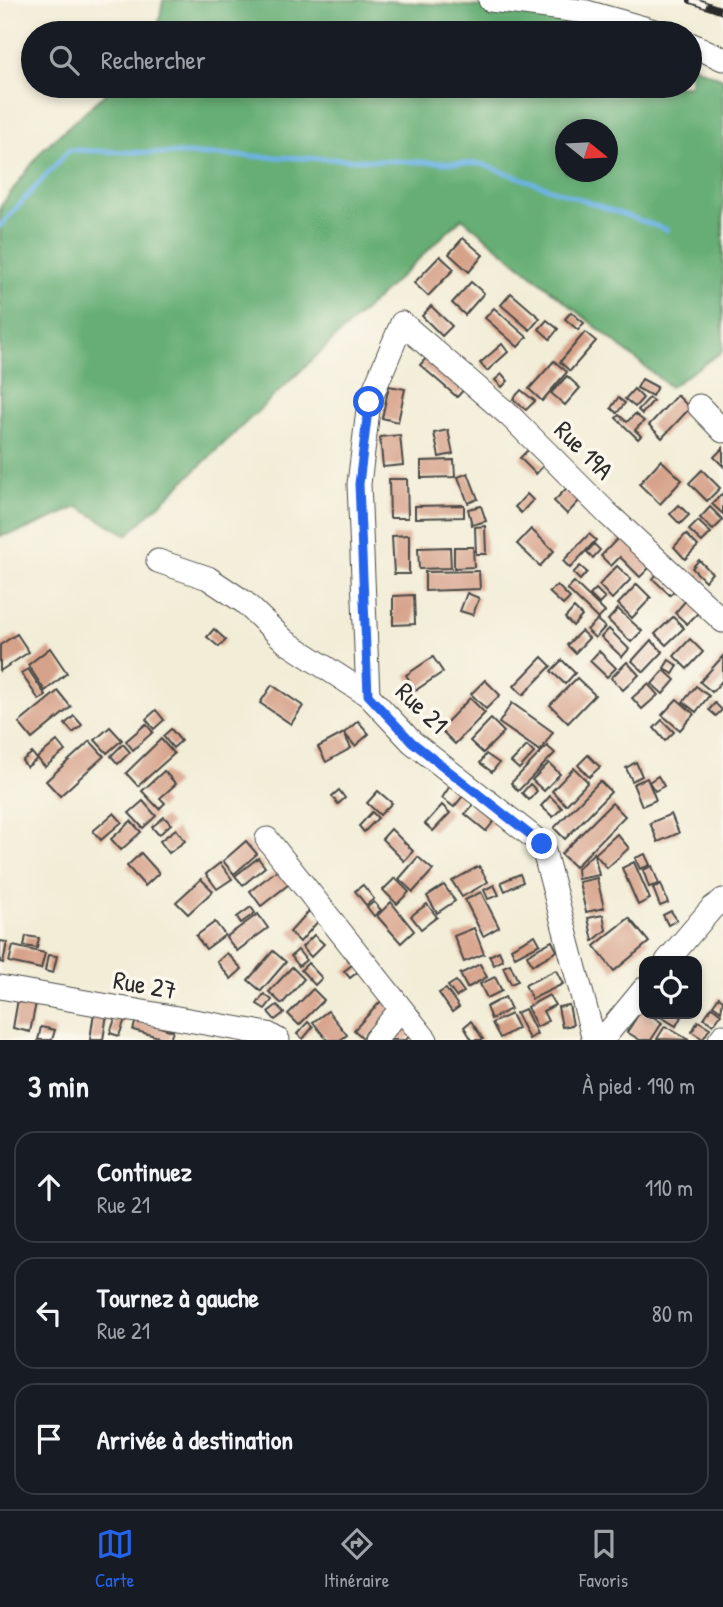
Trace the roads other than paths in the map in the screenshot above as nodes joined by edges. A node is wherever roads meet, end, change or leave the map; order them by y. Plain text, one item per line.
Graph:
1 (490, 0) edge
2 (619, 21) edge
3 (702, 49) edge
4 (723, 59) edge
5 (402, 323) joint
6 (699, 406) dead end
7 (723, 431) edge
8 (158, 561) dead end
9 (723, 621) edge
10 (368, 695) junction
11 (267, 839) dead end
12 (719, 910) edge
13 (672, 956) edge
14 (0, 987) edge
15 (639, 995) edge
16 (400, 1010) junction
17 (189, 1031) edge
18 (278, 1040) edge
19 (375, 1040) edge
20 (426, 1040) edge
21 (594, 1040) edge
22 (602, 1040) edge

1 - 2 street
3 - 4 street
5 - 9 street, Rue 19A
5 - 10 street, Rue 21
6 - 7 street
8 - 10 street
10 - 21 street, Rue 21
11 - 16 street
12 - 13 street
14 - 17 street, Rue 27
15 - 22 street
16 - 19 street
16 - 20 street
17 - 18 street, Rue 27

